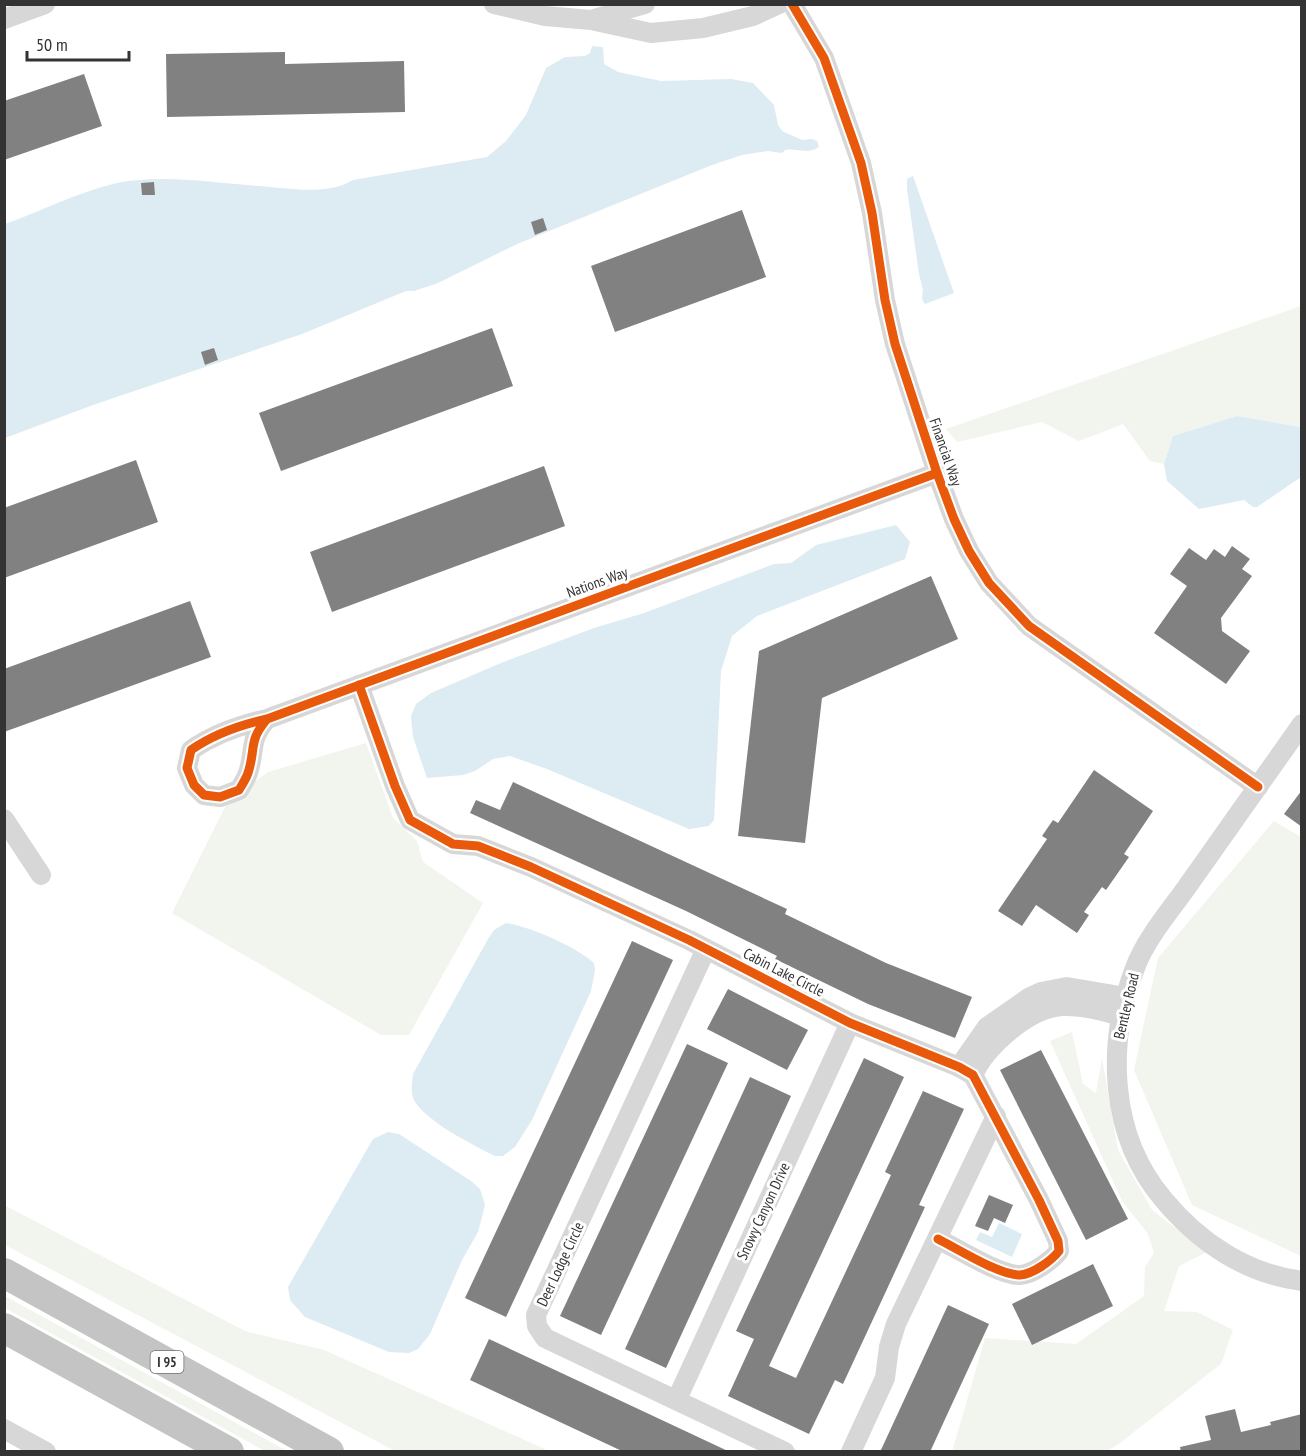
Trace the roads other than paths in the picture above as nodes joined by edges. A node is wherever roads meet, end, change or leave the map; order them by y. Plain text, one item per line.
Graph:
1 (45, 4) edge
2 (494, 4) edge
3 (645, 4) edge
4 (779, 4) edge
5 (792, 4) edge
6 (4, 19) edge
7 (591, 20) junction
8 (938, 473) junction
9 (359, 684) junction
10 (267, 719) junction
11 (1302, 724) edge
12 (1258, 787) junction
13 (4, 819) edge
14 (4, 846) edge
15 (706, 949) junction
16 (1126, 997) junction
17 (1121, 1016) junction
18 (850, 1023) junction
19 (966, 1071) junction
20 (996, 1116) junction
21 (938, 1239) junction
22 (4, 1273) edge
23 (1302, 1281) edge
24 (4, 1328) edge
25 (188, 1373) junction
26 (677, 1399) junction
27 (4, 1429) edge
28 (45, 1452) edge
29 (229, 1452) edge
30 (329, 1452) edge
31 (352, 1452) edge
32 (785, 1452) edge
33 (850, 1452) edge

1 - 6 street
2 - 7 street
3 - 7 street
4 - 7 street
5 - 8 street, Financial Way
8 - 9 street, Nations Way
8 - 12 street, Financial Way
9 - 10 street, Nations Way
9 - 15 street, Cabin Lake Circle
10 - 10 street, Nations Way
11 - 12 street, Bentley Road
12 - 16 street, Bentley Road
13 - 14 street
15 - 18 street, Cabin Lake Circle
15 - 26 street, Deer Lodge Circle
16 - 17 street, Bentley Road
16 - 19 street
17 - 19 street
17 - 23 street, Bentley Road
18 - 19 street, Cabin Lake Circle
18 - 26 street, Snowy Canyon Drive
19 - 20 street
20 - 21 street
20 - 21 street
21 - 33 street
22 - 25 highway, I 95
24 - 29 highway
25 - 30 highway, I 95
25 - 31 highway
26 - 32 street, Deer Lodge Circle
27 - 28 street

